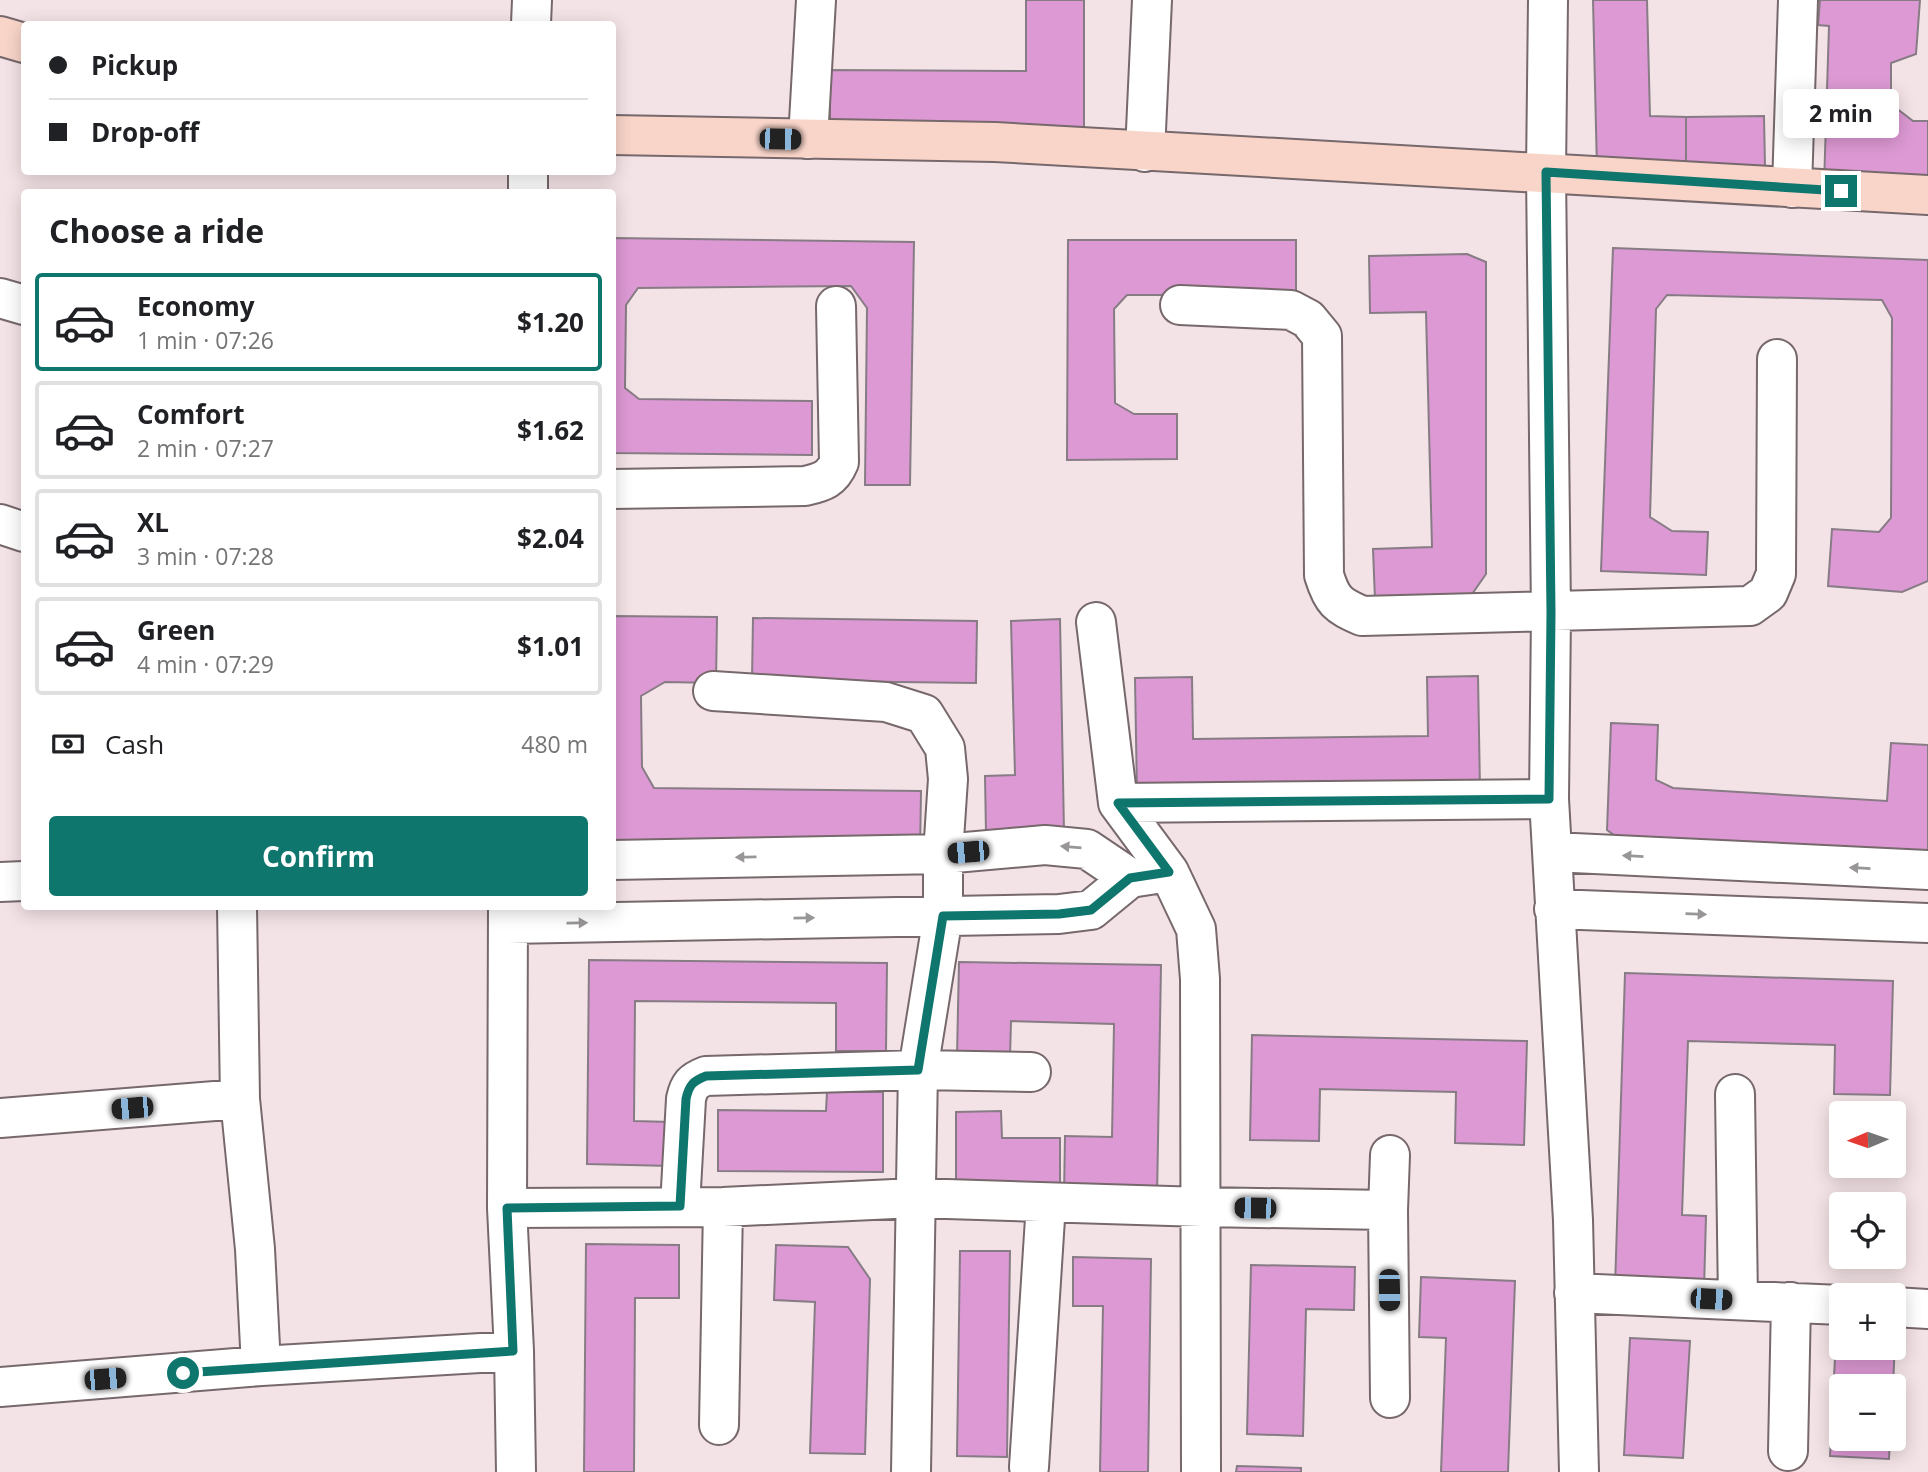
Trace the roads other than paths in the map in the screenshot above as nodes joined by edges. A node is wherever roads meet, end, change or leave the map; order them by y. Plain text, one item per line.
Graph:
1 (531, 0) edge
2 (816, 0) edge
3 (1152, 0) edge
4 (1548, 0) edge
5 (1798, 0) edge
6 (531, 21) edge
7 (0, 36) edge
8 (21, 42) edge
9 (616, 135) edge
10 (808, 139) junction
11 (1145, 152) junction
12 (1546, 172) junction
13 (1792, 188) junction
14 (1928, 195) edge
15 (0, 298) edge
16 (21, 303) edge
17 (1180, 305) dead end
18 (836, 306) dead end
19 (1777, 359) dead end
20 (616, 489) edge
21 (0, 524) edge
22 (21, 531) edge
23 (1551, 613) junction
24 (1096, 622) dead end
25 (713, 691) dead end
26 (1549, 799) junction
27 (1118, 803) junction
28 (1553, 852) junction
29 (943, 854) junction
30 (616, 860) edge
31 (1928, 870) edge
32 (1169, 872) junction
33 (1130, 878) junction
34 (21, 881) edge
35 (0, 882) edge
36 (1554, 909) junction
37 (237, 910) edge
38 (508, 915) edge
39 (943, 916) junction
40 (1928, 923) edge
41 (918, 1070) junction
42 (1031, 1072) dead end
43 (1735, 1094) dead end
44 (240, 1099) junction
45 (0, 1118) edge
46 (1390, 1155) dead end
47 (915, 1198) junction
48 (1046, 1203) junction
49 (680, 1206) junction
50 (723, 1206) junction
51 (1202, 1207) junction
52 (507, 1208) junction
53 (1388, 1210) junction
54 (1574, 1293) junction
55 (1738, 1300) junction
56 (1791, 1303) junction
57 (1829, 1305) edge
58 (1906, 1308) edge
59 (1928, 1309) edge
60 (513, 1351) junction
61 (261, 1366) junction
62 (0, 1387) edge
63 (1390, 1398) dead end
64 (719, 1424) dead end
65 (1788, 1451) dead end
66 (1029, 1466) dead end
67 (516, 1472) edge
68 (911, 1472) edge
69 (1201, 1472) edge
70 (1579, 1472) edge

1 - 6 street
2 - 10 street
3 - 11 street
4 - 12 street
5 - 13 street
7 - 8 street
9 - 10 street
10 - 11 street
11 - 12 street
12 - 13 street
12 - 23 street
13 - 14 street
15 - 16 street
17 - 23 street
18 - 20 street
19 - 23 street
21 - 22 street
23 - 26 street
24 - 27 street
25 - 29 street
26 - 27 street
26 - 28 street
27 - 32 street
31 -> 28 street
28 - 36 street
29 -> 30 street
33 -> 29 street
29 - 39 street
32 - 33 street
32 - 51 street
33 - 39 street
34 - 35 street
36 -> 40 street
36 - 54 street
37 - 44 street
38 -> 39 street
38 - 52 street
39 - 41 street
41 - 42 street
41 - 47 street
41 - 49 street
43 - 55 street
44 - 45 street
44 - 61 street
46 - 53 street
47 - 48 street
47 - 50 street
47 - 68 street
48 - 51 street
48 - 66 street
49 - 50 street
49 - 52 street
50 - 64 street
51 - 53 street
51 - 69 street
52 - 60 street
53 - 63 street
54 - 55 street
54 - 70 street
55 - 56 street
56 - 57 street
56 - 65 street
58 - 59 street
60 - 61 street
60 - 67 street
61 - 62 street

